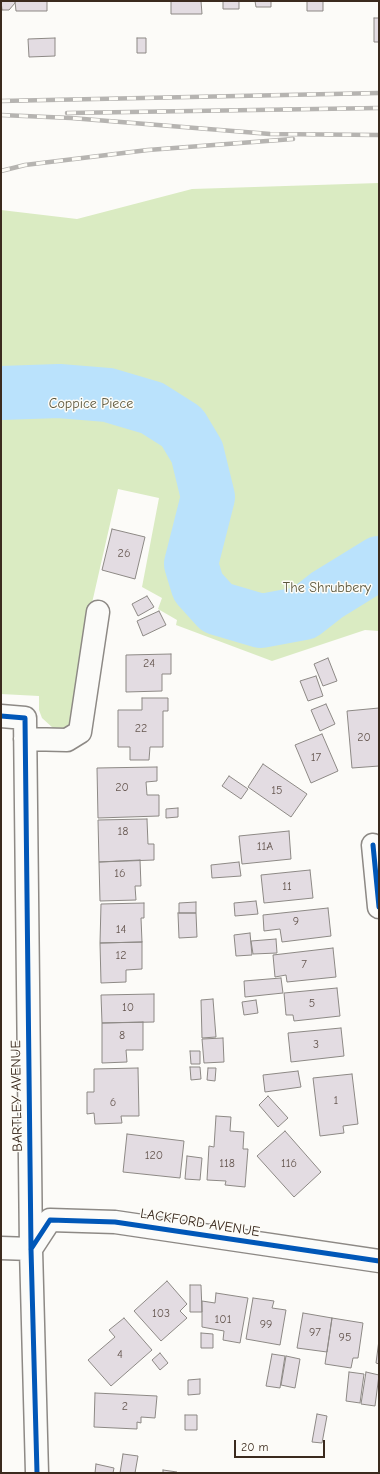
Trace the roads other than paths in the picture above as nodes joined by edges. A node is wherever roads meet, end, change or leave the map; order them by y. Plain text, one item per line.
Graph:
1 (98, 612) dead end
2 (1, 716) edge
3 (25, 729) junction
4 (373, 845) dead end
5 (379, 907) edge
6 (1, 1248) edge
7 (31, 1249) junction
8 (379, 1261) edge
9 (37, 1473) edge

1 - 3 street
2 - 3 street
3 - 7 street, BARTLEY AVENUE
4 - 5 street
6 - 7 street
7 - 8 street, LACKFORD AVENUE
7 - 9 street, BARTLEY AVENUE

